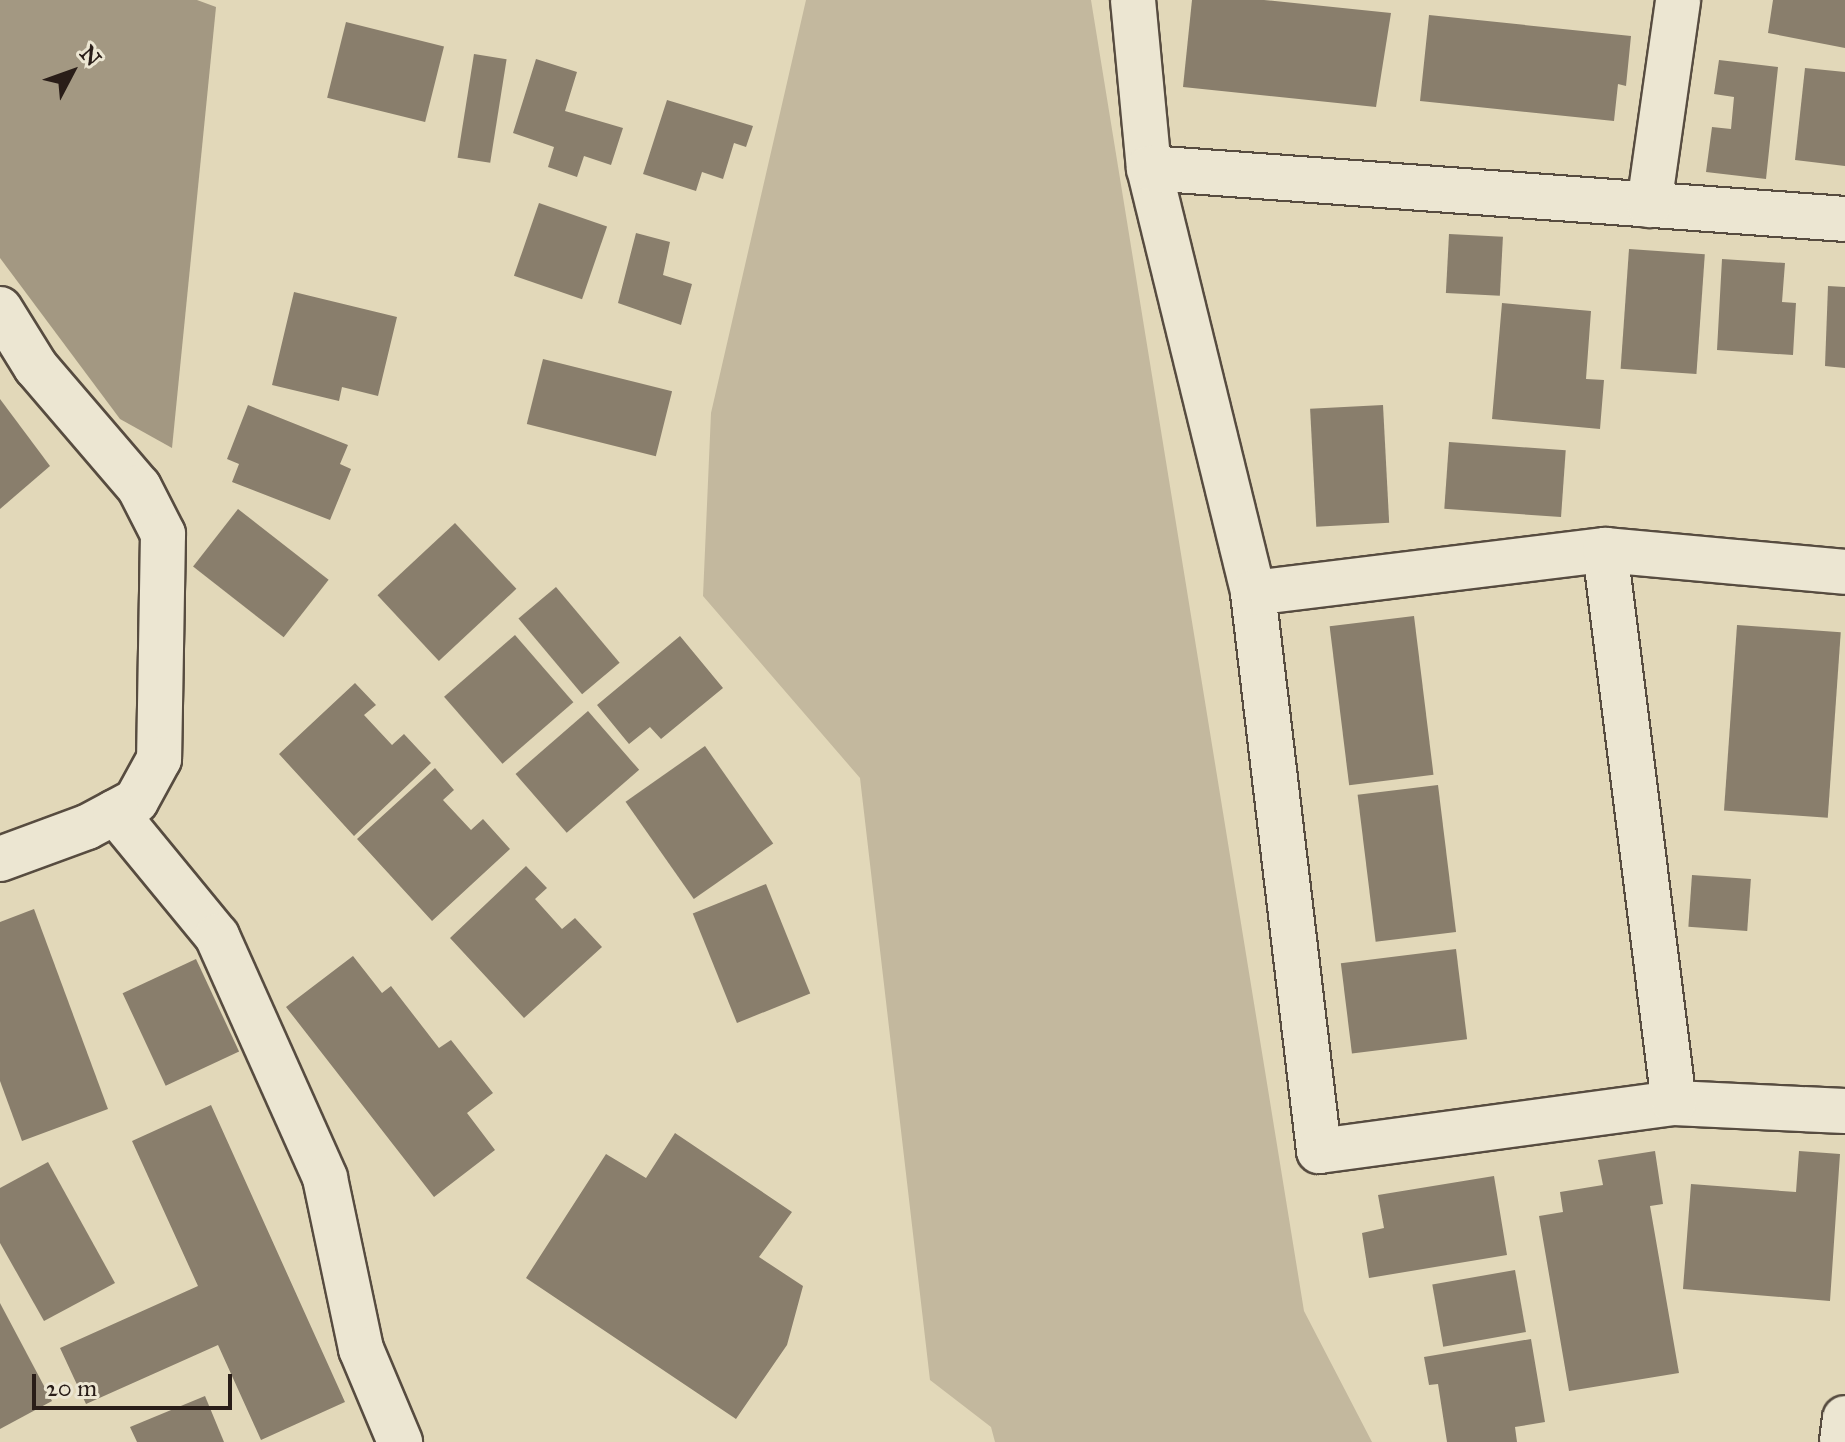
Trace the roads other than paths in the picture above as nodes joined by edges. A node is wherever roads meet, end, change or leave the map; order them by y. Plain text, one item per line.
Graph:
1 (1133, 0) edge
2 (1678, 0) edge
3 (1149, 168) junction
4 (1649, 205) junction
5 (1845, 219) edge
6 (0, 309) edge
7 (1605, 550) junction
8 (1845, 572) edge
9 (1253, 593) junction
10 (115, 812) junction
11 (0, 859) edge
12 (1674, 1103) junction
13 (1845, 1111) edge
14 (1845, 1418) edge
15 (400, 1442) edge
16 (1842, 1442) edge

1 - 3 street
2 - 4 street
3 - 4 street
3 - 9 street
4 - 5 street
6 - 10 street
7 - 8 street
7 - 9 street
7 - 12 street
9 - 12 street
10 - 11 street
10 - 15 street
12 - 13 street
14 - 16 street

